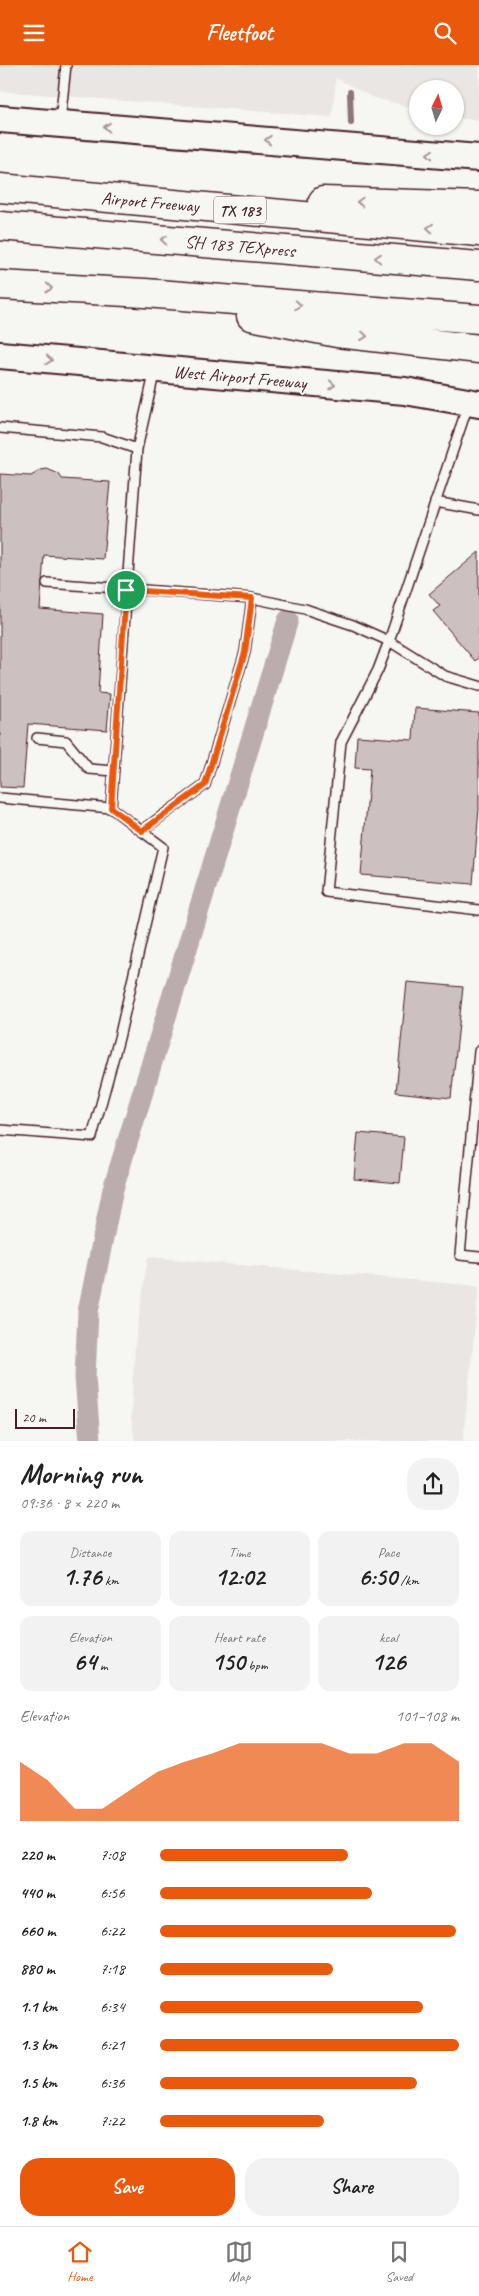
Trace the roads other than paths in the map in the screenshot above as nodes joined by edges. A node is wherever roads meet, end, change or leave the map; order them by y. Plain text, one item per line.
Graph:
1 (66, 65) edge
2 (0, 119) edge
3 (60, 123) junction
4 (479, 158) edge
5 (0, 173) edge
6 (0, 188) edge
7 (479, 206) edge
8 (0, 226) edge
9 (479, 232) edge
10 (0, 245) edge
11 (479, 266) edge
12 (479, 284) edge
13 (0, 285) edge
14 (145, 293) junction
15 (479, 319) edge
16 (479, 349) edge
17 (0, 355) edge
18 (155, 370) junction
19 (474, 403) edge
20 (0, 428) edge
21 (137, 449) junction
22 (435, 502) junction
23 (479, 510) edge
24 (47, 583) dead end
25 (126, 590) junction
26 (252, 598) junction
27 (389, 641) junction
28 (479, 686) edge
29 (37, 738) dead end
30 (114, 771) junction
31 (0, 798) edge
32 (111, 808) junction
33 (142, 831) junction
34 (479, 910) edge
35 (479, 1051) edge
36 (0, 1130) edge
37 (475, 1131) edge
38 (479, 1257) edge

1 - 3 lane
2 - 3 main road
4 -> 3 main road
7 -> 5 highway
9 -> 6 highway, Airport Freeway / TX 183
11 -> 8 highway, SH 183 TEXpress
10 - 12 highway, SH 183 TEXpress
13 -> 14 highway
14 -> 15 highway
14 -> 16 highway
17 -> 18 main road, West Airport Freeway
18 -> 19 main road, West Airport Freeway
18 - 21 lane
19 - 22 lane
20 - 21 lane
21 - 25 lane
22 - 23 lane
22 - 27 lane
24 - 25 lane
25 - 26 lane
25 - 30 lane
26 - 27 lane
26 - 33 lane
27 - 28 lane
27 - 34 lane
29 - 30 lane
30 - 32 lane
31 - 32 lane
32 - 33 lane
33 - 36 lane
35 - 37 lane
37 - 38 lane

